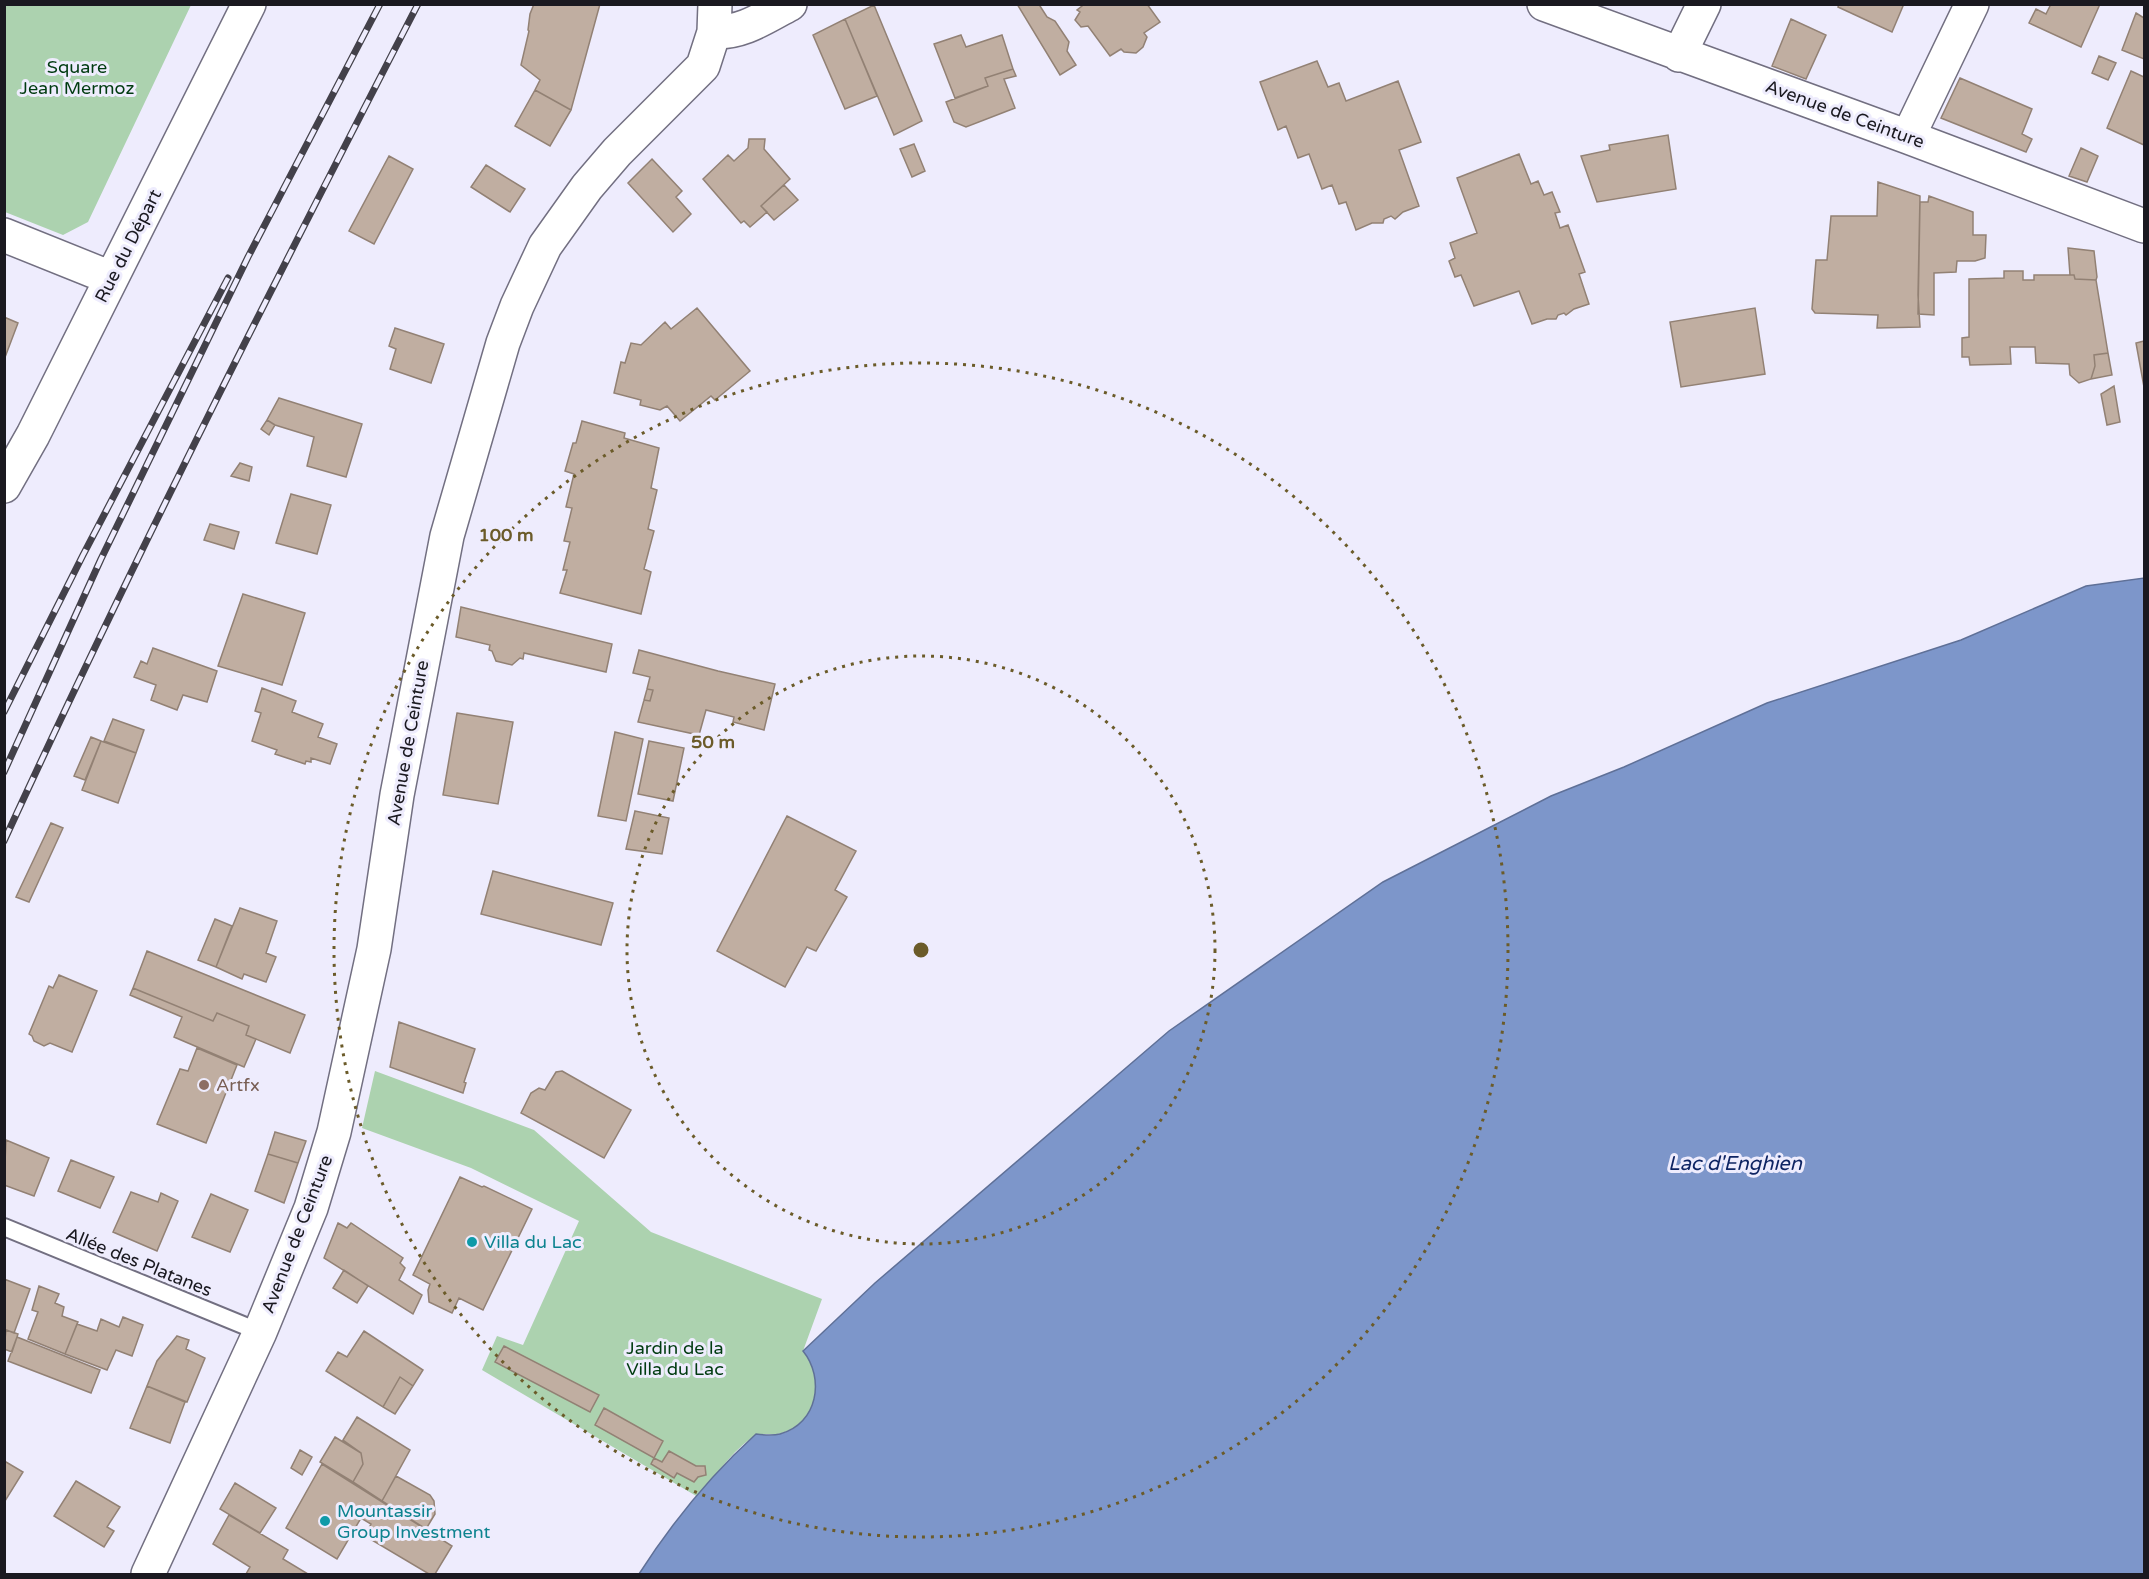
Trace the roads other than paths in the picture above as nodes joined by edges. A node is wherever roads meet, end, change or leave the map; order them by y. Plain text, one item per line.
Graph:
1 (249, 4) edge
2 (790, 4) edge
3 (1544, 4) edge
4 (1704, 4) edge
5 (1972, 4) edge
6 (715, 18) edge
7 (1679, 55) junction
8 (1908, 137) junction
9 (2145, 226) edge
10 (4, 235) edge
11 (111, 278) junction
12 (7, 478) edge
13 (4, 1227) edge
14 (260, 1332) junction
15 (148, 1575) edge

1 - 11 street, Rue du Départ
2 - 6 street, Avenue de Ceinture
3 - 7 street, Avenue de Ceinture
4 - 7 street
5 - 8 street
6 - 14 street, Avenue de Ceinture
7 - 8 street, Avenue de Ceinture
8 - 9 street, Avenue de Ceinture
10 - 11 street
11 - 12 street, Rue du Départ
13 - 14 lane, Allée des Platanes
14 - 15 street, Avenue de Ceinture

